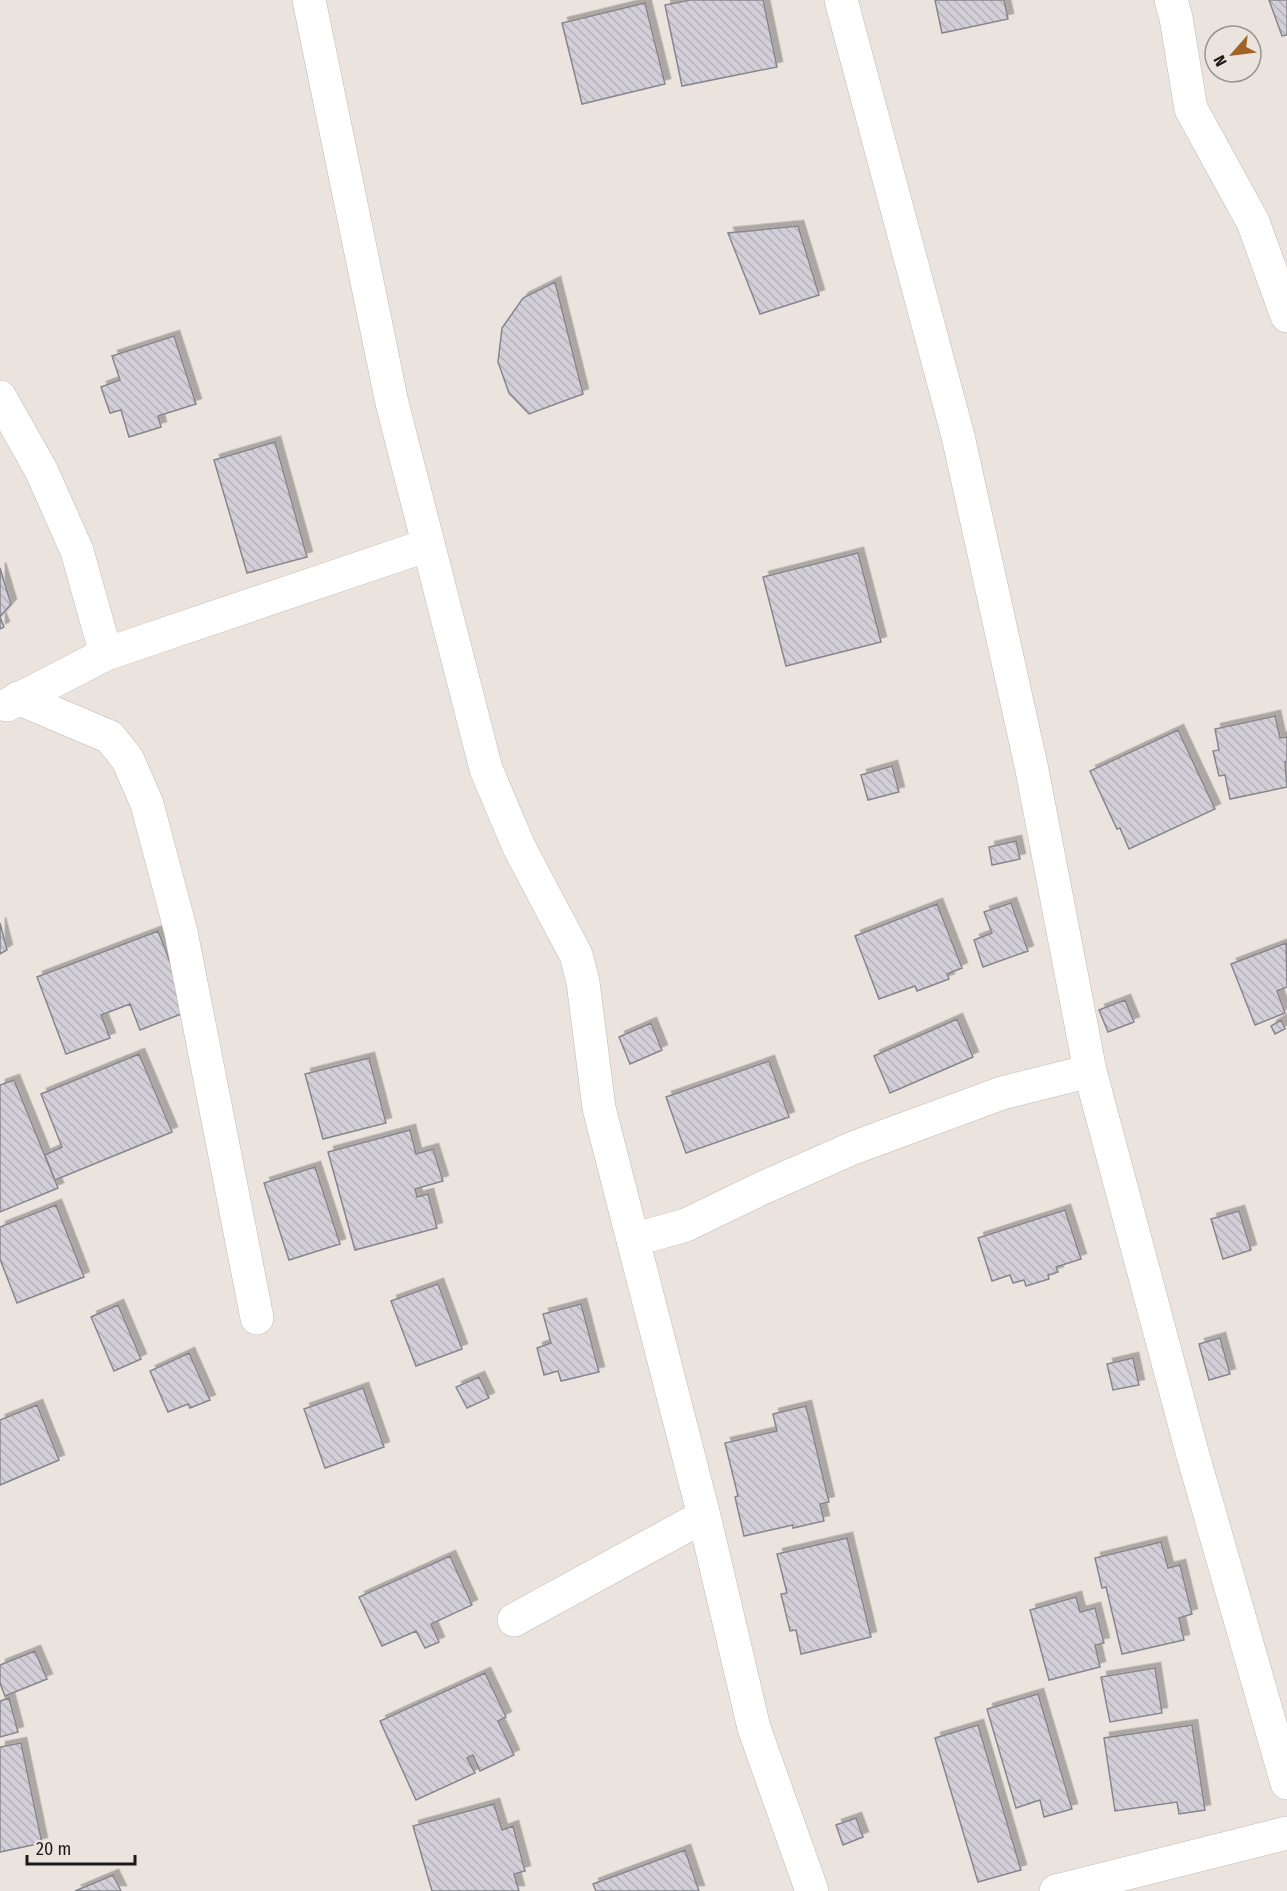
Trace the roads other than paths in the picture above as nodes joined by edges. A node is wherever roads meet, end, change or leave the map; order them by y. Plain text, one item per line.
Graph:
1 (309, 0) edge
2 (841, 0) edge
3 (1171, 0) edge
4 (1287, 316) edge
5 (0, 397) edge
6 (428, 545) junction
7 (106, 654) junction
8 (9, 704) edge
9 (1090, 1071) junction
10 (633, 1240) junction
11 (257, 1318) dead end
12 (704, 1516) junction
13 (513, 1620) dead end
14 (1287, 1783) edge
15 (1287, 1833) edge
16 (812, 1891) edge
17 (1056, 1891) edge

1 - 6 street
2 - 9 street
3 - 4 street
5 - 7 street
6 - 7 street
6 - 10 street
7 - 8 street
8 - 11 street
9 - 10 street
9 - 14 street
10 - 12 street
12 - 13 street
12 - 16 street
15 - 17 street

